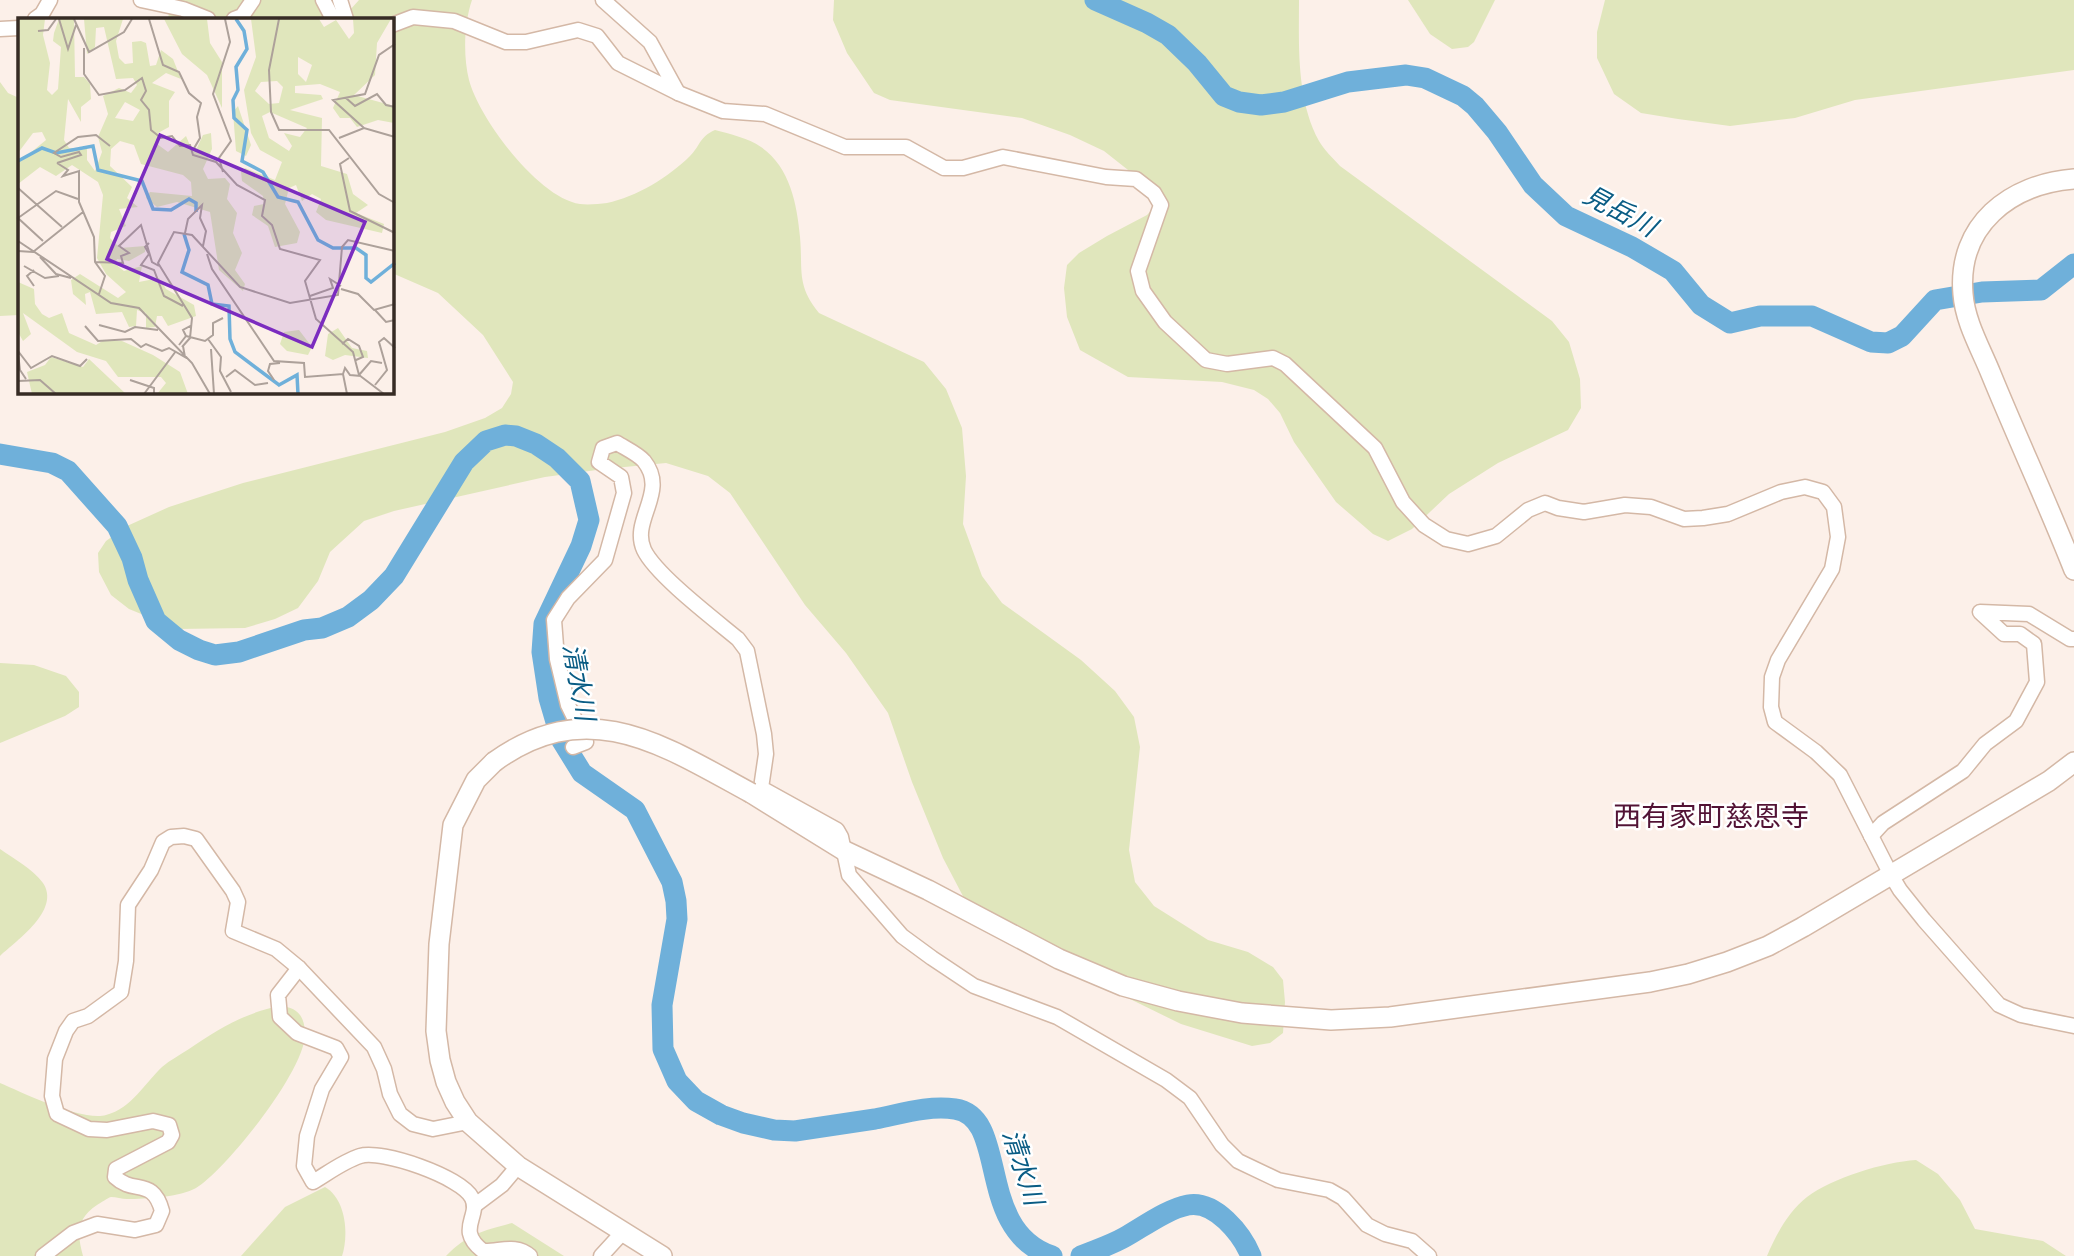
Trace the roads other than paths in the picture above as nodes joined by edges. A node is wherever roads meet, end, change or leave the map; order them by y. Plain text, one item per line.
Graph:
1 (50, 0) edge
2 (141, 0) edge
3 (253, 0) edge
4 (323, 0) edge
5 (340, 0) edge
6 (603, 0) edge
7 (36, 18) edge
8 (206, 18) edge
9 (237, 18) edge
10 (332, 18) edge
11 (346, 18) edge
12 (394, 24) edge
13 (18, 28) edge
14 (0, 29) edge
15 (678, 93) junction
16 (2074, 179) edge
17 (2074, 570) edge
18 (2074, 639) edge
19 (573, 747) dead end
20 (2074, 762) edge
21 (1871, 836) junction
22 (843, 850) junction
23 (1891, 875) junction
24 (299, 968) junction
25 (2074, 1026) edge
26 (468, 1122) junction
27 (518, 1166) junction
28 (474, 1206) junction
29 (623, 1232) junction
30 (43, 1256) edge
31 (530, 1256) edge
32 (601, 1256) edge
33 (662, 1256) edge
34 (1429, 1256) edge

1 - 7 street
2 - 8 street
3 - 9 street
4 - 10 street
5 - 11 street
6 - 15 street
12 - 15 street
13 - 14 street
15 - 21 street
16 - 17 street
18 - 21 street
19 - 22 street
20 - 23 street
21 - 23 street
22 - 23 street
22 - 26 street, bridge
22 - 34 street
23 - 25 street
24 - 26 street
24 - 28 street
24 - 30 street
26 - 27 street
27 - 28 street
27 - 29 street
28 - 31 street
29 - 32 street
29 - 33 street

